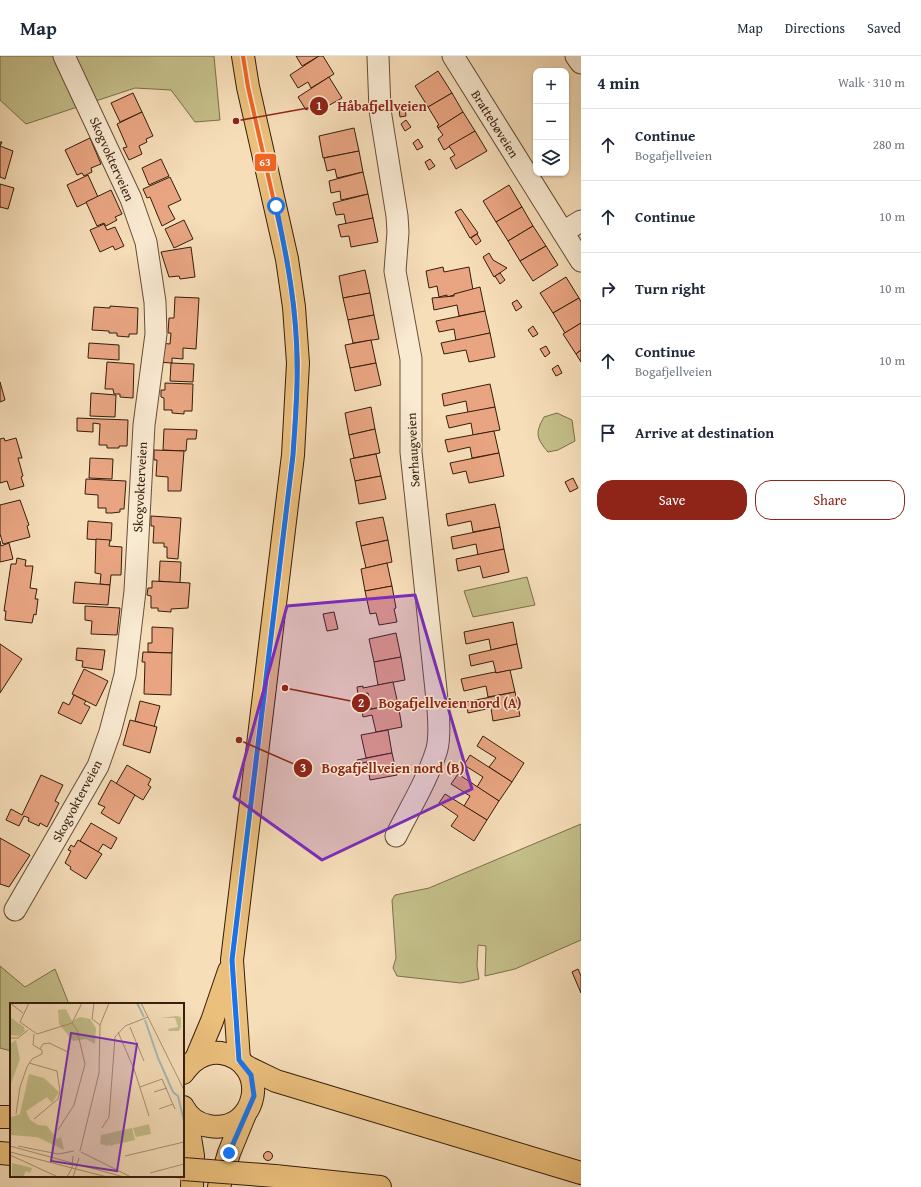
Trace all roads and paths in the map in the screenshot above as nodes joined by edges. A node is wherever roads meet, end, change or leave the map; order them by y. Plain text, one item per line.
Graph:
1 (64, 56) edge
2 (243, 56) edge
3 (378, 56) edge
4 (453, 56) edge
5 (576, 56) edge
6 (581, 63) edge
7 (581, 221) edge
8 (563, 232) junction
9 (581, 261) edge
10 (396, 836) dead end
11 (15, 910) dead end
12 (232, 960) junction
13 (242, 1063) junction
14 (189, 1066) edge
15 (184, 1109) edge
16 (245, 1114) junction
17 (0, 1153) edge
18 (10, 1154) edge
19 (184, 1169) edge
20 (581, 1173) edge
21 (192, 1187) edge
22 (219, 1187) edge
23 (380, 1187) edge

1 - 11 street, Skogvokterveien
2 - 12 main road
3 - 10 street, Sørhaugveien
4 - 8 street, Brattebøveien
5 - 6 street
7 - 8 street
8 - 9 street, Brattebøveien
12 - 13 main road
12 - 14 main road
13 - 14 main road
13 - 16 main road
13 - 20 main road
15 - 16 main road
15 - 21 main road
16 - 22 main road
17 - 18 main road
19 - 23 main road, bridge

